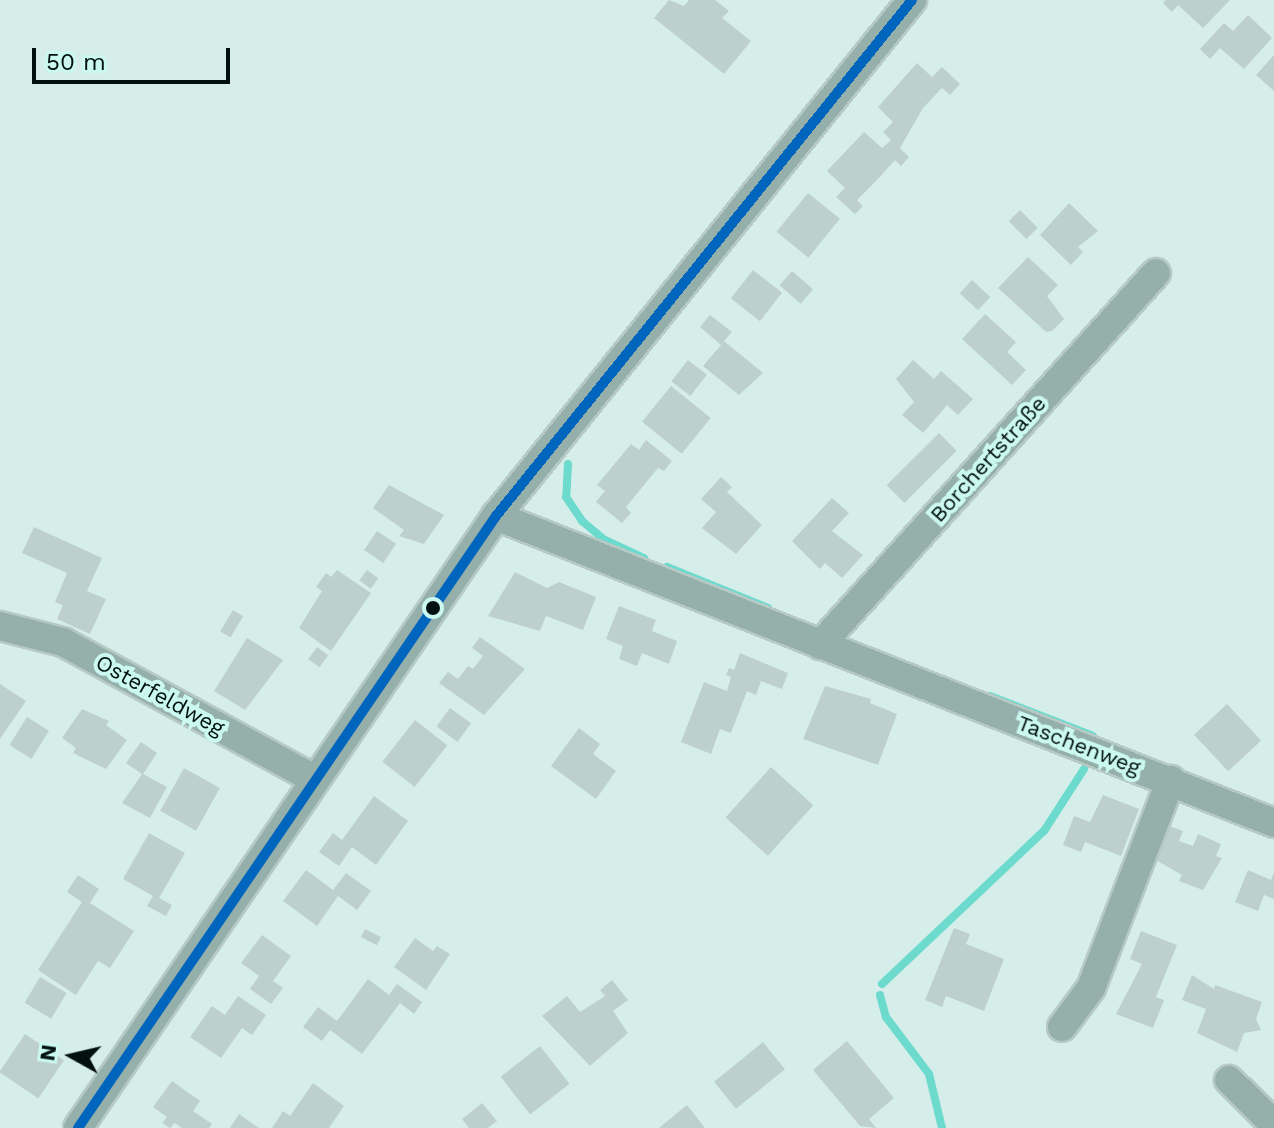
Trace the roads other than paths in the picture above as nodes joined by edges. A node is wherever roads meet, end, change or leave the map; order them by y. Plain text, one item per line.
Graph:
1 (912, 0) edge
2 (1156, 273) dead end
3 (496, 516) junction
4 (0, 626) edge
5 (820, 645) junction
6 (314, 779) junction
7 (1171, 780) junction
8 (1274, 823) edge
9 (1062, 1027) dead end
10 (1229, 1080) dead end
11 (1274, 1124) edge
12 (78, 1128) edge

1 - 3 street
2 - 5 street, Borchertstraße
3 - 5 street, Taschenweg
3 - 6 street
4 - 6 street, Osterfeldweg
5 - 7 street, Taschenweg
6 - 12 street
7 - 8 street, Taschenweg
7 - 9 street
10 - 11 street

